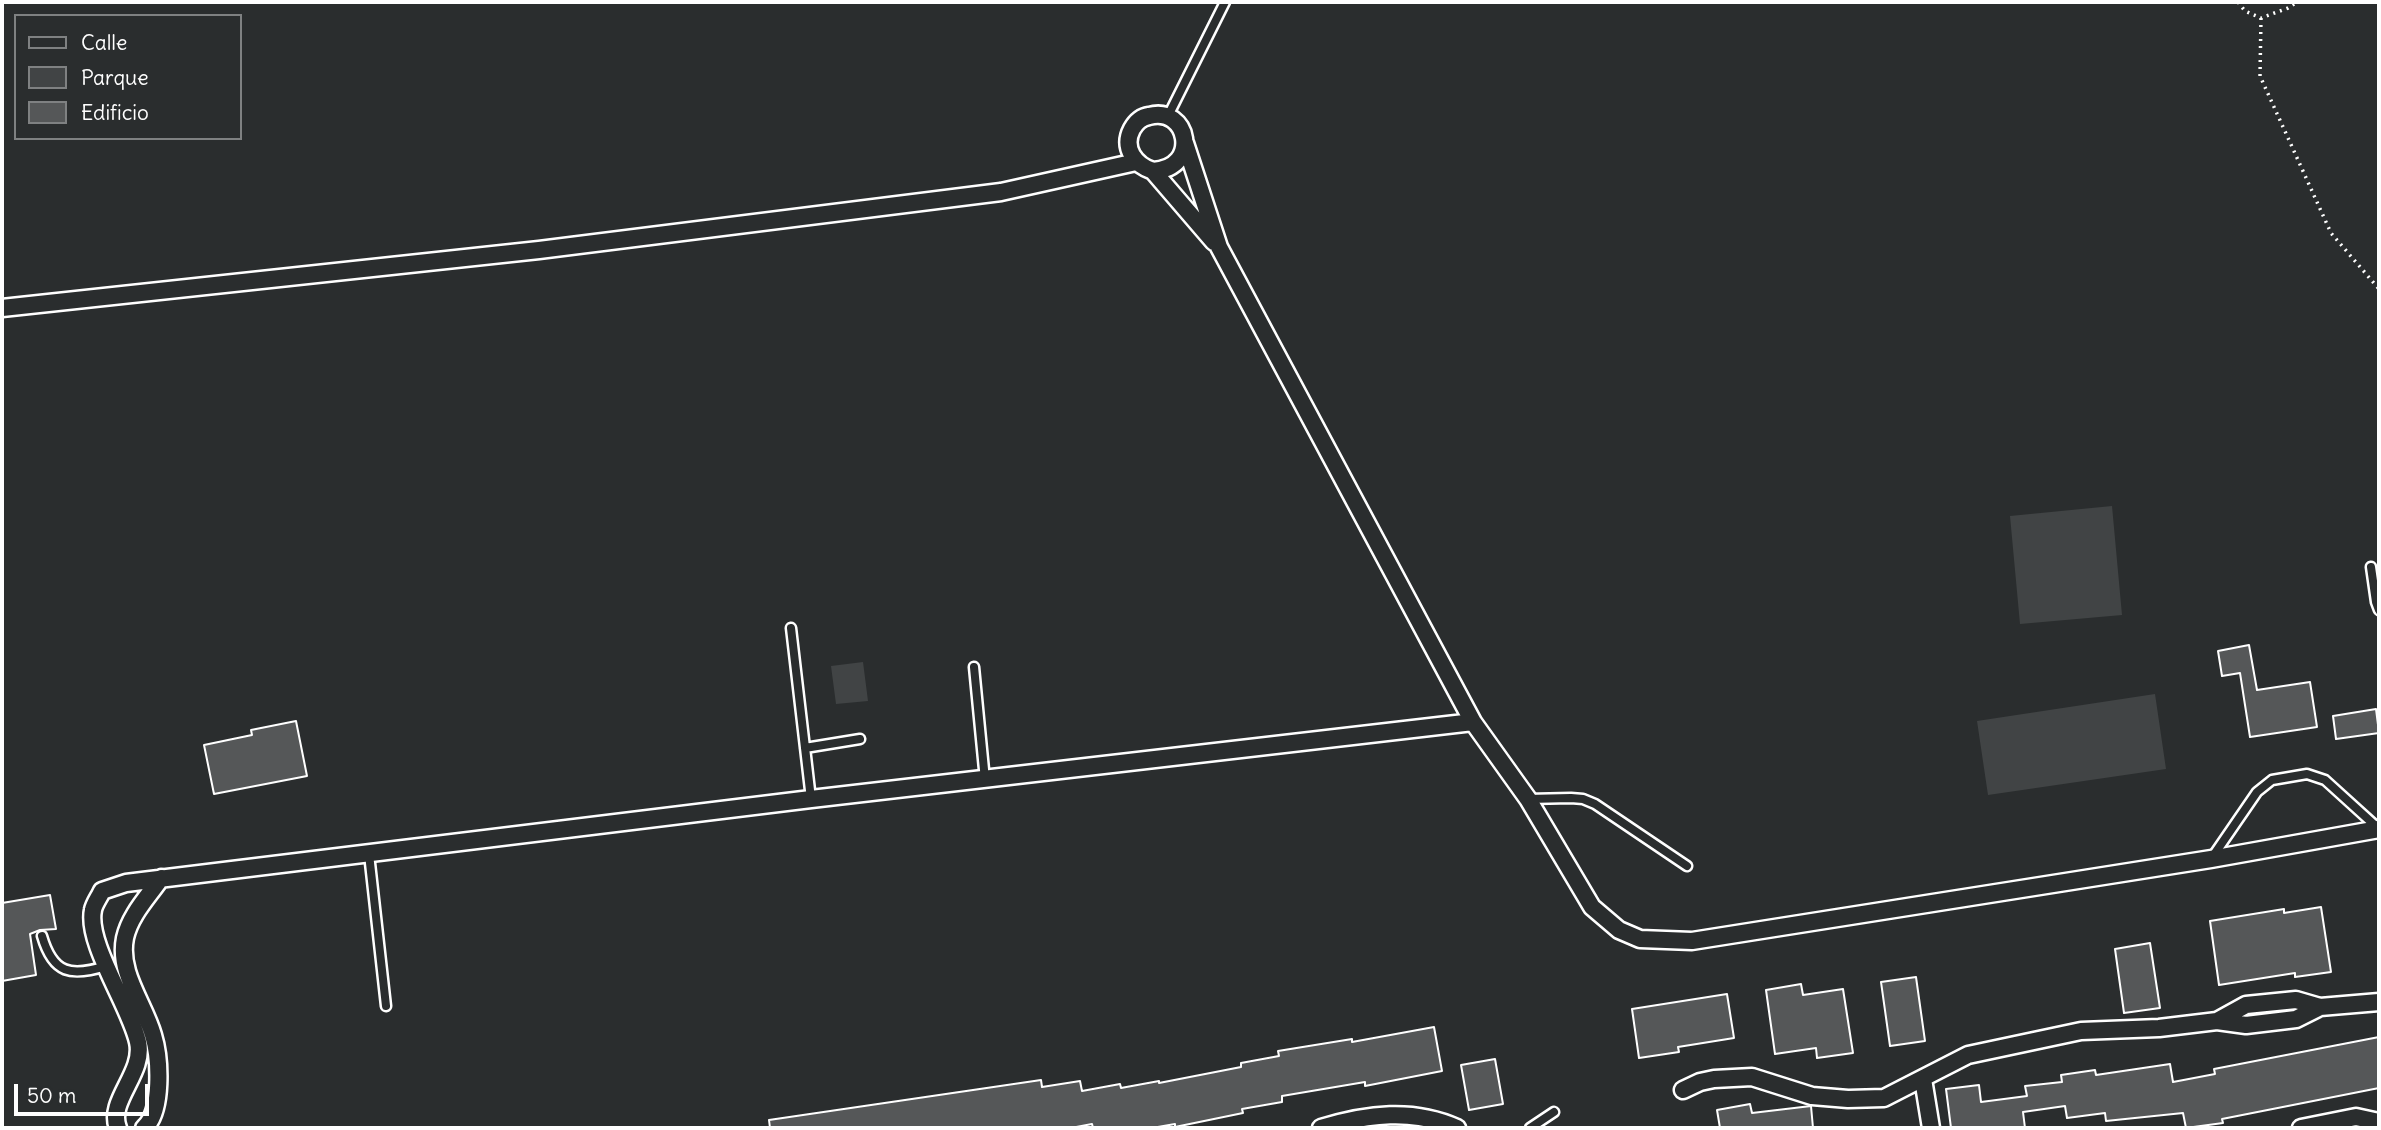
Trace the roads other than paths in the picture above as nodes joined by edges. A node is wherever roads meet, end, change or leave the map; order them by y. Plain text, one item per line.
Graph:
1 (1225, 2) edge
2 (1168, 117) junction
3 (1185, 143) junction
4 (1136, 162) junction
5 (1153, 171) junction
6 (1219, 247) junction
7 (2, 308) edge
8 (2371, 567) dead end
9 (2379, 610) edge
10 (791, 628) dead end
11 (974, 667) dead end
12 (1473, 722) junction
13 (860, 739) dead end
14 (805, 748) junction
15 (985, 780) junction
16 (811, 799) junction
17 (1528, 799) junction
18 (2379, 829) edge
19 (369, 854) junction
20 (2211, 859) junction
21 (1687, 866) dead end
22 (162, 878) junction
23 (42, 936) dead end
24 (106, 966) junction
25 (2379, 1002) edge
26 (386, 1006) dead end
27 (1923, 1079) junction
28 (1683, 1090) dead end
29 (1554, 1112) dead end
30 (2379, 1122) edge
31 (118, 1128) edge
32 (144, 1128) edge
33 (1321, 1128) edge
34 (1457, 1128) edge
35 (1530, 1128) edge
36 (1931, 1128) edge
37 (2301, 1128) edge

1 - 2 lane
2 - 3 street
2 - 4 street
3 - 5 street
3 - 6 street
4 - 5 street
4 - 7 street
5 - 6 street
6 - 12 street
8 - 9 lane
10 - 14 lane
11 - 15 lane
12 - 15 street
12 - 17 street
13 - 14 lane
14 - 16 lane
15 - 16 street
16 - 19 street
17 - 20 street
17 - 21 lane
18 - 20 street
18 - 20 lane
19 - 22 street
19 - 26 lane
22 - 24 street
22 - 32 street
23 - 24 lane
24 - 31 street
25 - 27 street
27 - 28 street
27 - 36 street
29 - 35 lane
30 - 37 street
33 - 34 street

